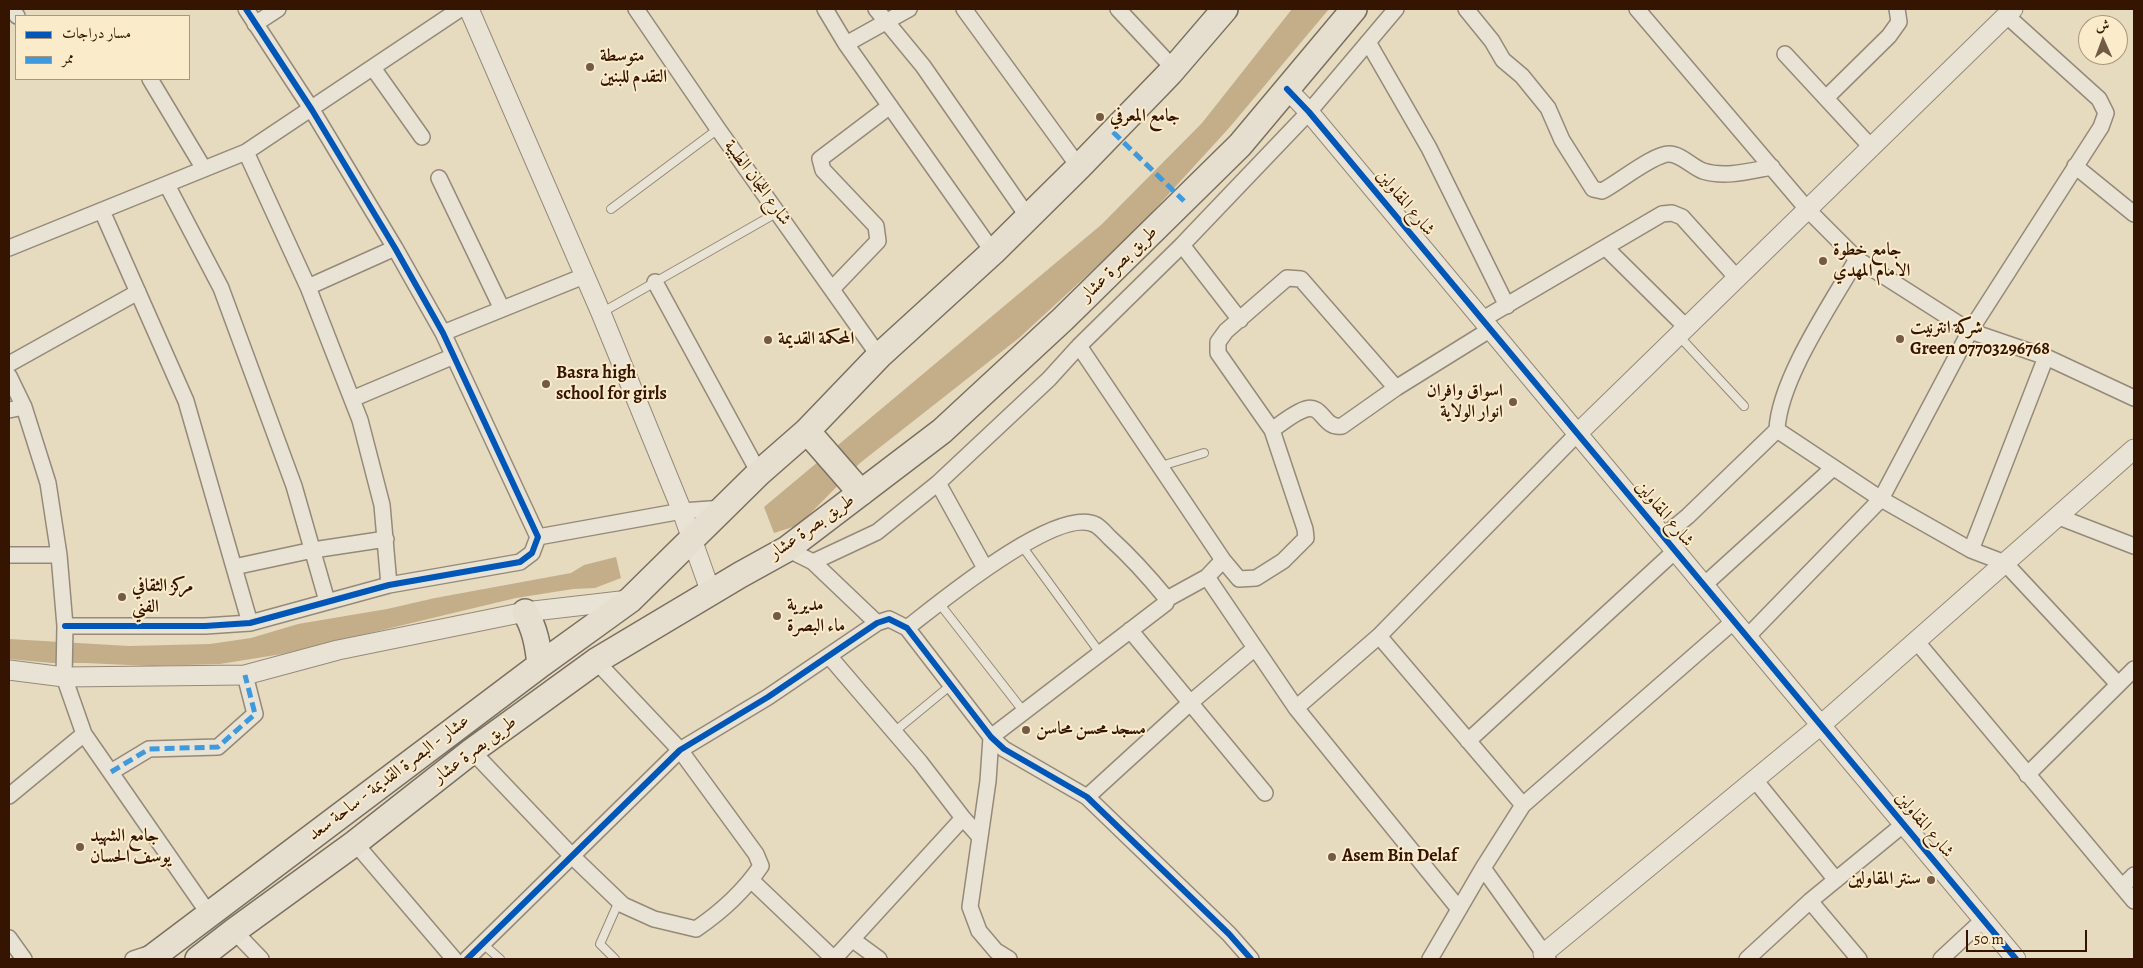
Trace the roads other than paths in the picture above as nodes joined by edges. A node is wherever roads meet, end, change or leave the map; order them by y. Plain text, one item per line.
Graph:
1 (246, 9) edge
2 (278, 9) edge
3 (460, 9) edge
4 (469, 9) edge
5 (636, 9) edge
6 (824, 9) edge
7 (876, 9) edge
8 (910, 9) edge
9 (964, 9) edge
10 (1118, 9) edge
11 (1225, 9) edge
12 (1354, 9) edge
13 (1396, 9) edge
14 (1466, 9) edge
15 (1637, 9) edge
16 (1897, 9) edge
17 (2010, 12) edge
18 (886, 22) junction
19 (255, 24) junction
20 (1368, 42) junction
21 (846, 44) junction
22 (1785, 54) dead end
23 (374, 68) junction
24 (1174, 69) junction
25 (151, 80) edge
26 (1287, 89) junction
27 (1826, 98) junction
28 (890, 106) junction
29 (312, 110) junction
30 (1309, 112) junction
31 (718, 129) junction
32 (422, 137) dead end
33 (1871, 147) junction
34 (246, 152) junction
35 (2075, 166) junction
36 (1079, 167) junction
37 (1772, 167) junction
38 (204, 169) junction
39 (439, 178) dead end
40 (167, 185) junction
41 (611, 209) dead end
42 (1807, 209) junction
43 (102, 211) junction
44 (778, 212) junction
45 (2134, 214) edge
46 (1028, 217) junction
47 (1182, 245) junction
48 (9, 248) edge
49 (395, 248) junction
50 (1606, 248) junction
51 (993, 252) junction
52 (1857, 259) junction
53 (584, 276) junction
54 (1737, 278) junction
55 (655, 282) junction
56 (308, 288) junction
57 (832, 289) junction
58 (138, 292) junction
59 (1507, 306) junction
60 (502, 309) junction
61 (601, 313) junction
62 (1240, 320) junction
63 (1487, 324) junction
64 (1682, 331) junction
65 (1970, 331) junction
66 (443, 333) junction
67 (1079, 346) junction
68 (454, 356) junction
69 (879, 356) junction
70 (2046, 357) junction
71 (9, 364) edge
72 (9, 376) edge
73 (1396, 388) junction
74 (2134, 398) edge
75 (352, 399) junction
76 (1744, 406) dead end
77 (24, 407) junction
78 (9, 410) edge
79 (1272, 430) junction
80 (1777, 430) junction
81 (1578, 433) junction
82 (812, 437) junction
83 (2134, 449) edge
84 (1204, 453) dead end
85 (1160, 466) junction
86 (1833, 468) junction
87 (759, 473) junction
88 (938, 483) junction
89 (856, 488) junction
90 (1881, 499) junction
91 (724, 508) junction
92 (682, 511) junction
93 (2060, 517) junction
94 (538, 537) junction
95 (386, 539) junction
96 (692, 539) junction
97 (1670, 543) junction
98 (1022, 546) junction
99 (2134, 546) edge
100 (787, 549) junction
101 (312, 550) junction
102 (1971, 550) junction
103 (9, 555) edge
104 (59, 555) junction
105 (1224, 560) junction
106 (813, 562) junction
107 (2005, 563) junction
108 (234, 567) junction
109 (985, 568) junction
110 (1207, 577) junction
111 (388, 585) junction
112 (1704, 585) junction
113 (711, 593) junction
114 (1168, 599) junction
115 (630, 600) junction
116 (327, 601) junction
117 (939, 603) junction
118 (525, 612) junction
119 (1734, 620) junction
120 (877, 622) junction
121 (250, 623) junction
122 (907, 628) junction
123 (65, 629) junction
124 (1130, 630) junction
125 (1379, 636) junction
126 (1747, 637) junction
127 (1917, 642) junction
128 (1255, 648) junction
129 (1100, 653) junction
130 (829, 656) junction
131 (596, 661) junction
132 (540, 665) junction
133 (2134, 669) edge
134 (9, 670) edge
135 (64, 674) junction
136 (245, 675) junction
137 (2118, 684) junction
138 (951, 685) junction
139 (1190, 703) junction
140 (1296, 708) junction
141 (1024, 712) junction
142 (1821, 725) junction
143 (894, 732) junction
144 (84, 734) junction
145 (991, 737) junction
146 (1468, 741) junction
147 (680, 750) junction
148 (472, 751) junction
149 (110, 772) junction
150 (2027, 775) junction
151 (1755, 780) junction
152 (1265, 793) dead end
153 (9, 796) edge
154 (1087, 797) junction
155 (1523, 805) junction
156 (963, 818) junction
157 (1904, 824) junction
158 (980, 836) junction
159 (355, 843) junction
160 (572, 856) junction
161 (1483, 868) junction
162 (2134, 876) edge
163 (751, 880) junction
164 (1836, 880) junction
165 (2122, 887) junction
166 (619, 901) junction
167 (1810, 901) junction
168 (2134, 901) edge
169 (1459, 909) junction
170 (209, 914) junction
171 (1983, 920) junction
172 (234, 931) junction
173 (9, 938) edge
174 (853, 940) junction
175 (483, 944) junction
176 (156, 954) edge
177 (1543, 958) edge
178 (24, 959) edge
179 (133, 959) edge
180 (198, 959) edge
181 (261, 959) edge
182 (454, 959) edge
183 (467, 959) edge
184 (500, 959) edge
185 (616, 959) edge
186 (834, 959) edge
187 (879, 959) edge
188 (1009, 959) edge
189 (1251, 959) edge
190 (1430, 959) edge
191 (1747, 959) edge
192 (1859, 959) edge
193 (1941, 959) edge
194 (2016, 959) edge

1 - 19 street
2 - 19 street
3 - 23 street
4 - 53 street
5 - 31 street, شارع اللجان الطبية
6 - 21 street
7 - 18 street
8 - 18 street
9 - 36 street
10 - 24 street
11 - 24 main road, عشار - البصرة القديمة - ساحة سعد
12 - 26 main road, طريق بصرة عشار
13 - 20 street
14 - 37 street
15 - 37 street
16 - 27 street
17 - 33 street
17 - 35 street
18 - 21 street
18 - 46 street
19 - 29 street
20 - 30 street
20 - 59 street
21 - 28 street
22 - 27 street
23 - 29 street
23 - 32 street
24 - 36 main road, عشار - البصرة القديمة - ساحة سعد
25 - 38 street
26 - 30 street, شارع المقاولين
26 - 89 main road, طريق بصرة عشار
27 - 33 street
28 - 51 street
28 - 57 street
29 - 34 street
29 - 49 street
30 - 47 street
30 - 63 street, شارع المقاولين
31 - 41 lane
31 - 44 street, شارع اللجان الطبية
33 - 42 street
34 - 38 street
34 - 56 street
35 - 45 street
35 - 65 street
36 - 46 main road, عشار - البصرة القديمة - ساحة سعد
37 - 42 street
38 - 40 street
39 - 60 street
40 - 43 street
40 - 101 street
42 - 52 street
42 - 54 street
43 - 48 street
43 - 58 street
44 - 55 lane
44 - 57 street, شارع اللجان الطبية
46 - 51 main road, عشار - البصرة القديمة - ساحة سعد
47 - 62 street
47 - 67 street
49 - 56 street
49 - 66 street
50 - 54 street
50 - 59 street
50 - 64 street
51 - 69 main road, عشار - البصرة القديمة - ساحة سعد
52 - 65 street
52 - 80 street
53 - 60 street
53 - 61 street
54 - 64 street
55 - 61 lane
55 - 87 street
56 - 75 street
57 - 69 street, شارع اللجان الطبية
58 - 71 street
58 - 108 street
59 - 63 street
60 - 66 street
61 - 92 street
62 - 73 street
62 - 79 street
63 - 73 street
63 - 81 street, شارع المقاولين
64 - 76 lane
64 - 81 street
65 - 70 street
65 - 90 street
66 - 68 street
67 - 85 street
67 - 88 street
68 - 75 street
68 - 94 street
69 - 82 main road, عشار - البصرة القديمة - ساحة سعد
70 - 74 street
70 - 102 street
72 - 77 street
73 - 79 street
75 - 95 street
77 - 78 street
77 - 104 street
79 - 105 street
80 - 86 street
80 - 97 street
81 - 97 street, شارع المقاولين
81 - 125 street
82 - 87 main road, عشار - البصرة القديمة - ساحة سعد
82 - 89 main road
83 - 93 street
84 - 85 lane
85 - 105 street
86 - 90 street
86 - 112 street
87 - 91 main road, عشار - البصرة القديمة - ساحة سعد
88 - 106 street
88 - 109 street
89 - 100 main road, طريق بصرة عشار
90 - 102 street
90 - 126 street
91 - 92 street
91 - 96 main road, عشار - البصرة القديمة - ساحة سعد
92 - 94 street
92 - 96 street
93 - 99 street
93 - 107 street
94 - 111 street
95 - 101 street
95 - 111 street
96 - 113 street
96 - 115 main road, عشار - البصرة القديمة - ساحة سعد
97 - 112 street, شارع المقاولين
97 - 146 street
98 - 109 street
98 - 114 street
98 - 129 lane
100 - 106 street
100 - 113 main road, طريق بصرة عشار
101 - 108 street
101 - 116 street
102 - 107 street
103 - 104 street
104 - 123 street
105 - 110 street
106 - 120 street
107 - 127 street
107 - 137 street
108 - 121 street
109 - 117 street
110 - 114 street
110 - 128 street
111 - 116 street
112 - 119 street, شارع المقاولين
113 - 131 main road, طريق بصرة عشار
114 - 124 street
115 - 118 street
115 - 132 main road, عشار - البصرة القديمة - ساحة سعد
116 - 121 street
117 - 122 street
117 - 141 lane
118 - 132 main road
118 - 136 street
119 - 126 street, شارع المقاولين
119 - 155 street
120 - 122 street
120 - 130 street
121 - 123 street
122 - 138 street
123 - 135 street
124 - 129 street
124 - 139 street
125 - 140 street
125 - 146 street
126 - 142 street, شارع المقاولين
127 - 142 street
127 - 150 street
128 - 139 street
128 - 140 street
129 - 141 street
130 - 143 street
130 - 147 street
131 - 147 street
131 - 148 main road, طريق بصرة عشار
132 - 170 main road, عشار - البصرة القديمة - ساحة سعد
133 - 137 street
134 - 135 street
135 - 136 street
135 - 144 street
136 - 149 street
137 - 150 street
138 - 143 lane
138 - 145 street
139 - 152 street
139 - 154 street
140 - 169 street
141 - 145 street
142 - 151 street
142 - 157 street, شارع المقاولين
143 - 156 street
144 - 149 street
144 - 153 street
145 - 154 street
145 - 158 street
146 - 155 street
147 - 160 street
147 - 163 street
148 - 159 main road, طريق بصرة عشار
148 - 160 street
149 - 170 street
150 - 165 street
151 - 164 street
151 - 177 street
154 - 189 street
155 - 161 street
156 - 158 street
156 - 174 street
157 - 164 street
157 - 171 street, شارع المقاولين
158 - 188 street
159 - 172 main road, طريق بصرة عشار
159 - 182 street
160 - 166 street
160 - 175 street
161 - 169 street
161 - 177 street
162 - 165 street
163 - 166 street
163 - 186 street
164 - 167 street
165 - 168 street
166 - 185 lane
167 - 191 street
167 - 192 street
169 - 190 street
170 - 176 main road, عشار - البصرة القديمة - ساحة سعد
171 - 193 street
171 - 194 street, شارع المقاولين
172 - 180 main road, طريق بصرة عشار
172 - 181 street
173 - 178 street
174 - 186 street
174 - 187 street
175 - 183 street
175 - 184 lane
176 - 179 street

